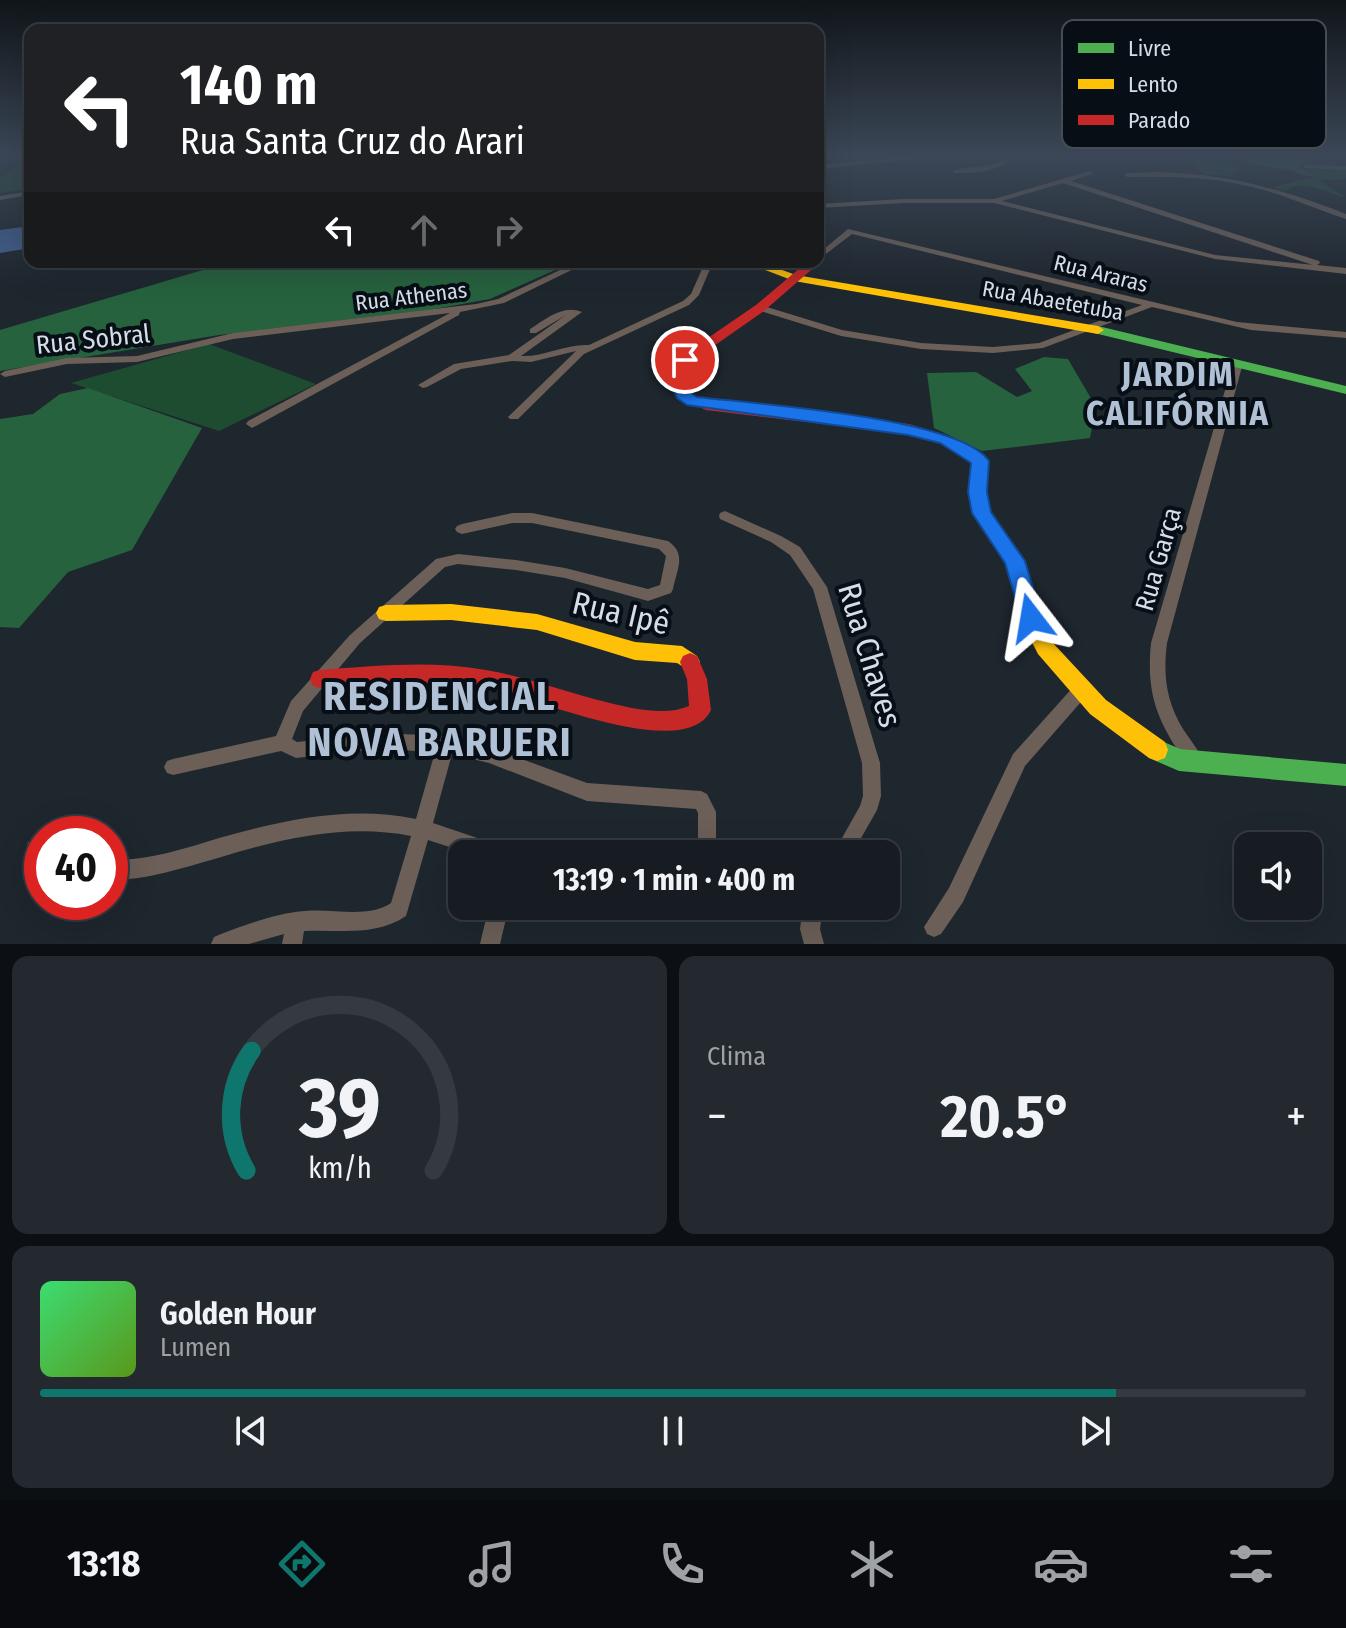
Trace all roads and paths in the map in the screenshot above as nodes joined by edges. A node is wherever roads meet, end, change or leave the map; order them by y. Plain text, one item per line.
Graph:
1 (1000, 199) edge
2 (1120, 199) edge
3 (1302, 199) edge
4 (994, 201) junction
5 (824, 206) edge
6 (1346, 217) edge
7 (824, 253) edge
8 (571, 268) edge
9 (706, 268) edge
10 (766, 268) edge
11 (806, 268) edge
12 (1342, 271) edge
13 (794, 278) junction
14 (1152, 304) junction
15 (760, 308) junction
16 (462, 310) junction
17 (1086, 328) junction
18 (533, 331) dead end
19 (1346, 335) edge
20 (233, 336) joint
21 (589, 346) junction
22 (512, 358) junction
23 (1238, 363) junction
24 (5, 374) dead end
25 (423, 385) dead end
26 (1346, 390) edge
27 (514, 417) dead end
28 (252, 424) dead end
29 (725, 516) dead end
30 (462, 529) dead end
31 (386, 613) junction
32 (320, 679) junction
33 (1081, 690) junction
34 (282, 743) junction
35 (446, 744) junction
36 (1195, 762) junction
37 (173, 767) dead end
38 (1346, 775) edge
39 (422, 829) junction
40 (455, 840) edge
41 (707, 840) edge
42 (850, 840) edge
43 (128, 868) edge
44 (496, 920) edge
45 (811, 920) edge
46 (296, 921) junction
47 (934, 927) dead end
48 (221, 944) edge
49 (292, 944) edge
50 (490, 944) edge
51 (814, 944) edge

1 - 4 street
2 - 12 street
3 - 6 street
4 - 5 street
4 - 12 street
7 - 14 street, Rua Araras
8 - 16 street, Rua Athenas
9 - 21 street
10 - 13 street, Rua Abaetetuba
11 - 13 street
13 - 15 street
13 - 17 street, Rua Abaetetuba
14 - 17 street
14 - 19 street, Rua Araras
15 - 17 street
15 - 33 street
16 - 20 street, Rua Athenas
16 - 28 street
17 - 23 street, Rua Abaetetuba
18 - 22 street
20 - 24 street, Rua Sobral
21 - 22 street
21 - 27 street
22 - 25 street
23 - 26 street, Rua Abaetetuba
23 - 36 street, Rua Garça
29 - 42 street, Rua Chaves
30 - 31 street
31 - 32 street
31 - 32 street, Rua Ipê
32 - 34 street
33 - 36 street
33 - 47 street
34 - 35 street
34 - 37 street
35 - 39 street
35 - 41 street
36 - 38 street
39 - 40 street
39 - 43 street
39 - 46 street
44 - 50 street
45 - 51 street
46 - 48 street
46 - 49 street

